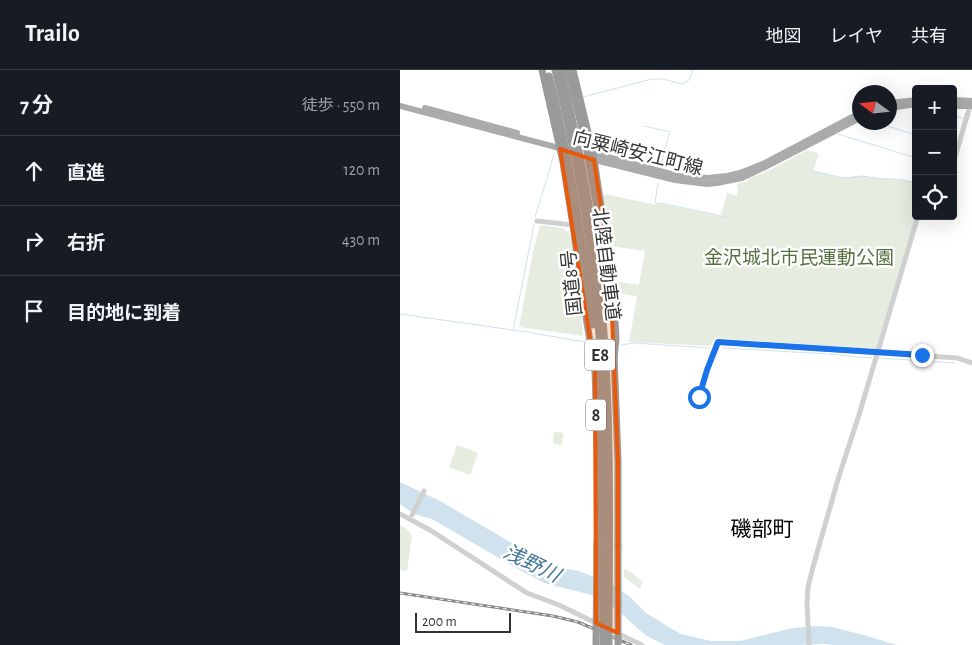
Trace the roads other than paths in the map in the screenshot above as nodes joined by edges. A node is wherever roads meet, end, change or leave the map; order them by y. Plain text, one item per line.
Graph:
1 (542, 70) edge
2 (555, 70) edge
3 (560, 70) edge
4 (568, 70) edge
5 (573, 70) edge
6 (548, 73) edge
7 (912, 100) edge
8 (400, 101) edge
9 (957, 101) edge
10 (897, 102) edge
11 (912, 105) edge
12 (971, 105) edge
13 (400, 106) edge
14 (957, 106) edge
15 (897, 107) edge
16 (852, 117) edge
17 (852, 122) edge
18 (560, 146) junction
19 (957, 151) edge
20 (593, 156) junction
21 (917, 220) edge
22 (537, 221) dead end
23 (573, 225) junction
24 (877, 352) junction
25 (614, 358) junction
26 (972, 363) edge
27 (595, 371) junction
28 (699, 397) dead end
29 (424, 490) dead end
30 (400, 514) edge
31 (412, 515) dead end
32 (596, 645) edge
33 (603, 645) edge
34 (609, 645) edge
35 (618, 645) edge
36 (642, 645) edge
37 (809, 645) edge

1 - 18 highway
2 - 33 highway, 北陸自動車道 / E8, bridge
3 - 34 highway, 北陸自動車道 / E8, bridge
4 - 25 highway, 国道8号 / 8, bridge
5 - 20 highway
6 - 27 highway, 国道8号 / 8, bridge
7 - 10 main road
8 - 18 main road, 向粟崎安江町線
9 - 12 main road
11 - 15 main road
12 - 14 main road
12 - 19 street
13 - 18 main road, 向粟崎安江町線
16 - 20 main road, 向粟崎安江町線
17 - 20 main road, 向粟崎安江町線
18 - 20 main road, 向粟崎安江町線
18 - 23 highway
20 - 25 highway
21 - 24 street
22 - 23 street
23 - 27 highway
24 - 26 street
24 - 28 street
24 - 37 street
25 - 35 highway, 国道8号 / 8, bridge
27 - 32 highway, 国道8号 / 8, bridge
29 - 31 street
30 - 36 street

